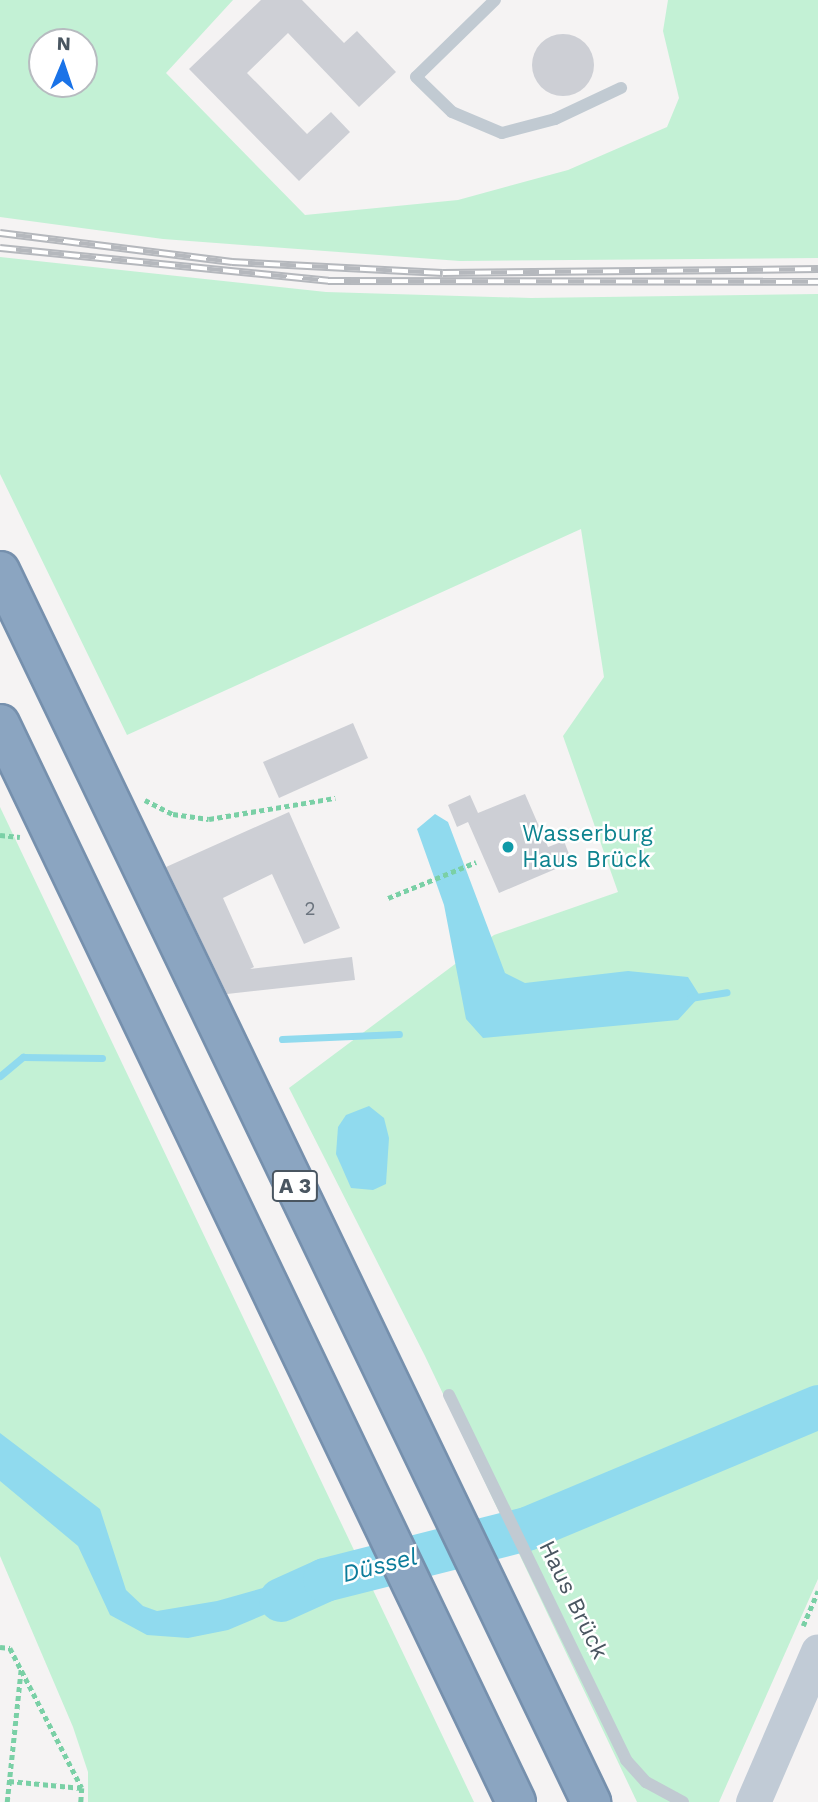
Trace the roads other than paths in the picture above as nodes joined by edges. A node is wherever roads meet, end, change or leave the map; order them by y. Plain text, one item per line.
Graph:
1 (495, 0) edge
2 (621, 88) dead end
3 (0, 570) edge
4 (0, 724) edge
5 (449, 1395) dead end
6 (818, 1651) edge
7 (516, 1802) edge
8 (591, 1802) edge
9 (683, 1802) edge
10 (753, 1802) edge

1 - 2 lane
3 - 8 highway, A 3, bridge
4 - 7 highway, bridge
5 - 9 lane, Haus Brück
6 - 10 main road

